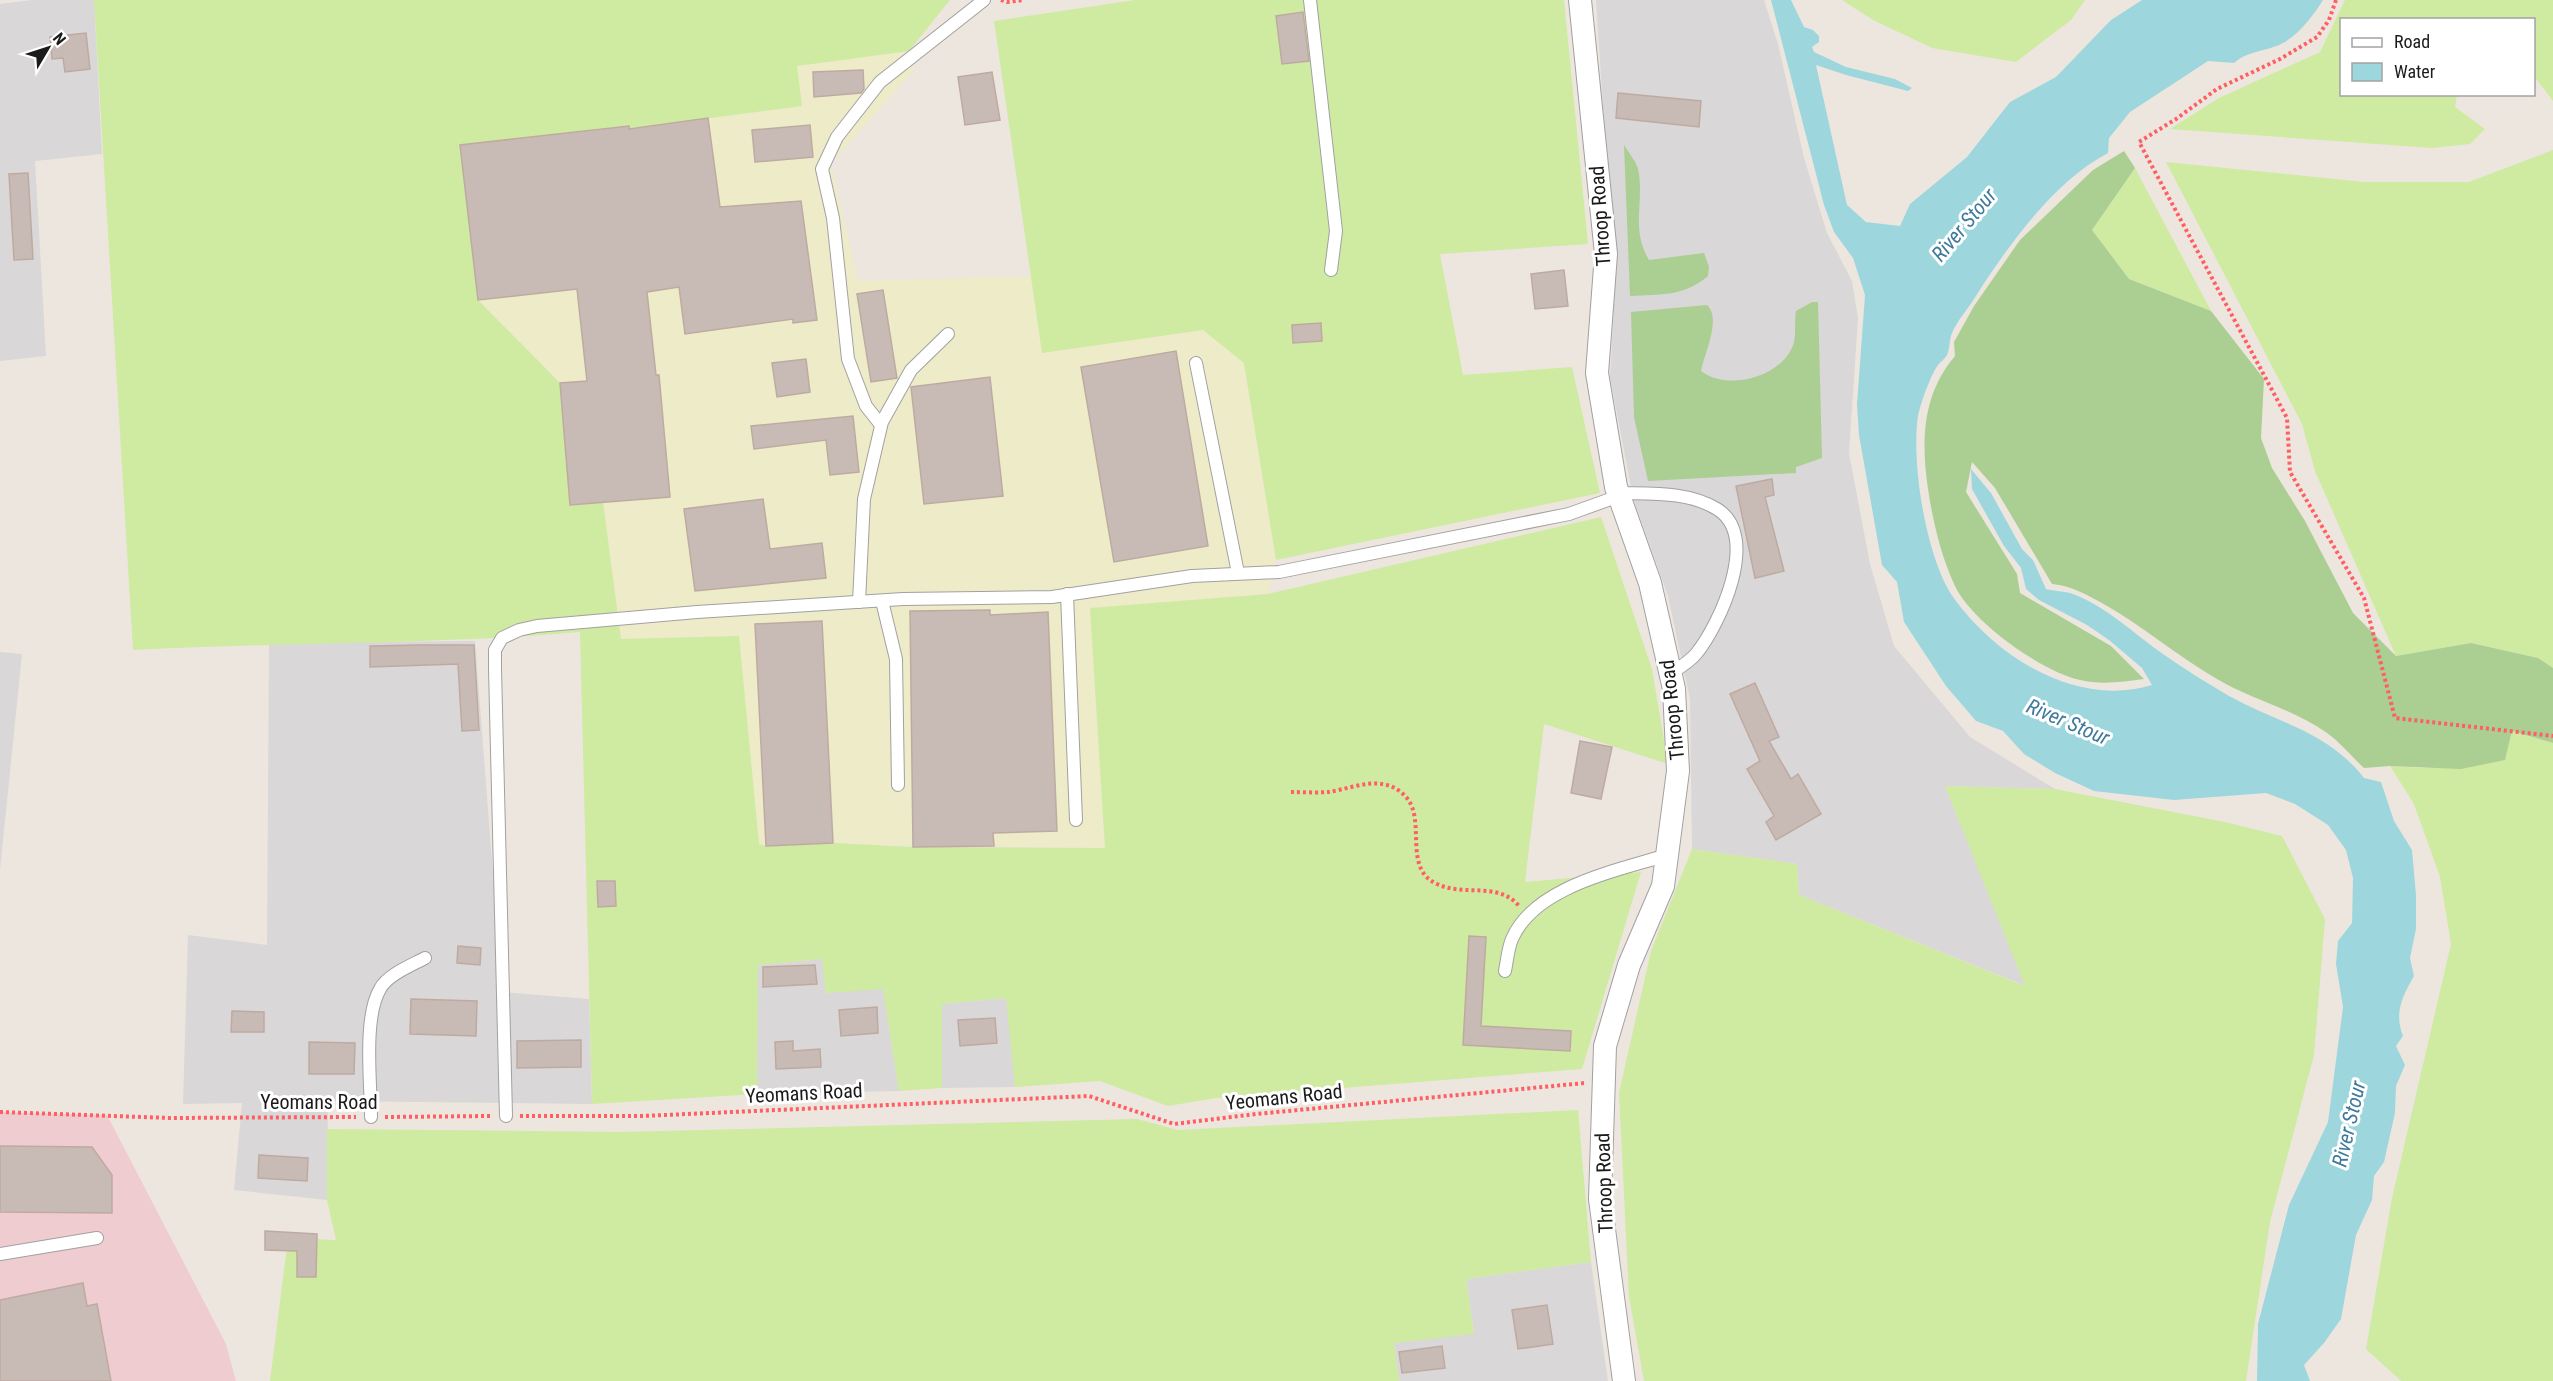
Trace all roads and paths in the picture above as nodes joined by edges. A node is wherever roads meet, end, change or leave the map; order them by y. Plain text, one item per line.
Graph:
1 (984, 0) edge
2 (1001, 0) edge
3 (1023, 0) edge
4 (1310, 0) edge
5 (1580, 0) edge
6 (2336, 0) edge
7 (1331, 270) dead end
8 (948, 334) dead end
9 (1196, 363) dead end
10 (881, 425) junction
11 (1618, 495) junction
12 (1238, 573) junction
13 (1067, 594) junction
14 (882, 601) junction
15 (859, 602) junction
16 (1670, 674) junction
17 (2553, 736) edge
18 (898, 785) dead end
19 (1291, 792) dead end
20 (1076, 820) dead end
21 (1667, 855) junction
22 (1527, 915) junction
23 (425, 958) dead end
24 (1505, 971) dead end
25 (1603, 1081) junction
26 (0, 1112) edge
27 (506, 1116) junction
28 (371, 1117) junction
29 (97, 1238) dead end
30 (0, 1254) edge
31 (1624, 1381) edge

1 - 10 lane
2 - 3 path
4 - 7 lane
5 - 11 street, Throop Road
6 - 17 path
8 - 10 lane
9 - 12 lane
10 - 15 lane
11 - 12 lane
11 - 16 street, Throop Road
11 - 16 lane
12 - 13 lane
13 - 14 lane
13 - 20 lane
14 - 15 lane
14 - 18 lane
15 - 27 lane
16 - 21 street, Throop Road
19 - 22 path
21 - 22 lane
21 - 25 street, Throop Road
22 - 24 lane
23 - 28 lane
25 - 27 path, Yeomans Road
25 - 31 street, Throop Road
26 - 28 path, Yeomans Road
27 - 28 path, Yeomans Road
29 - 30 lane

